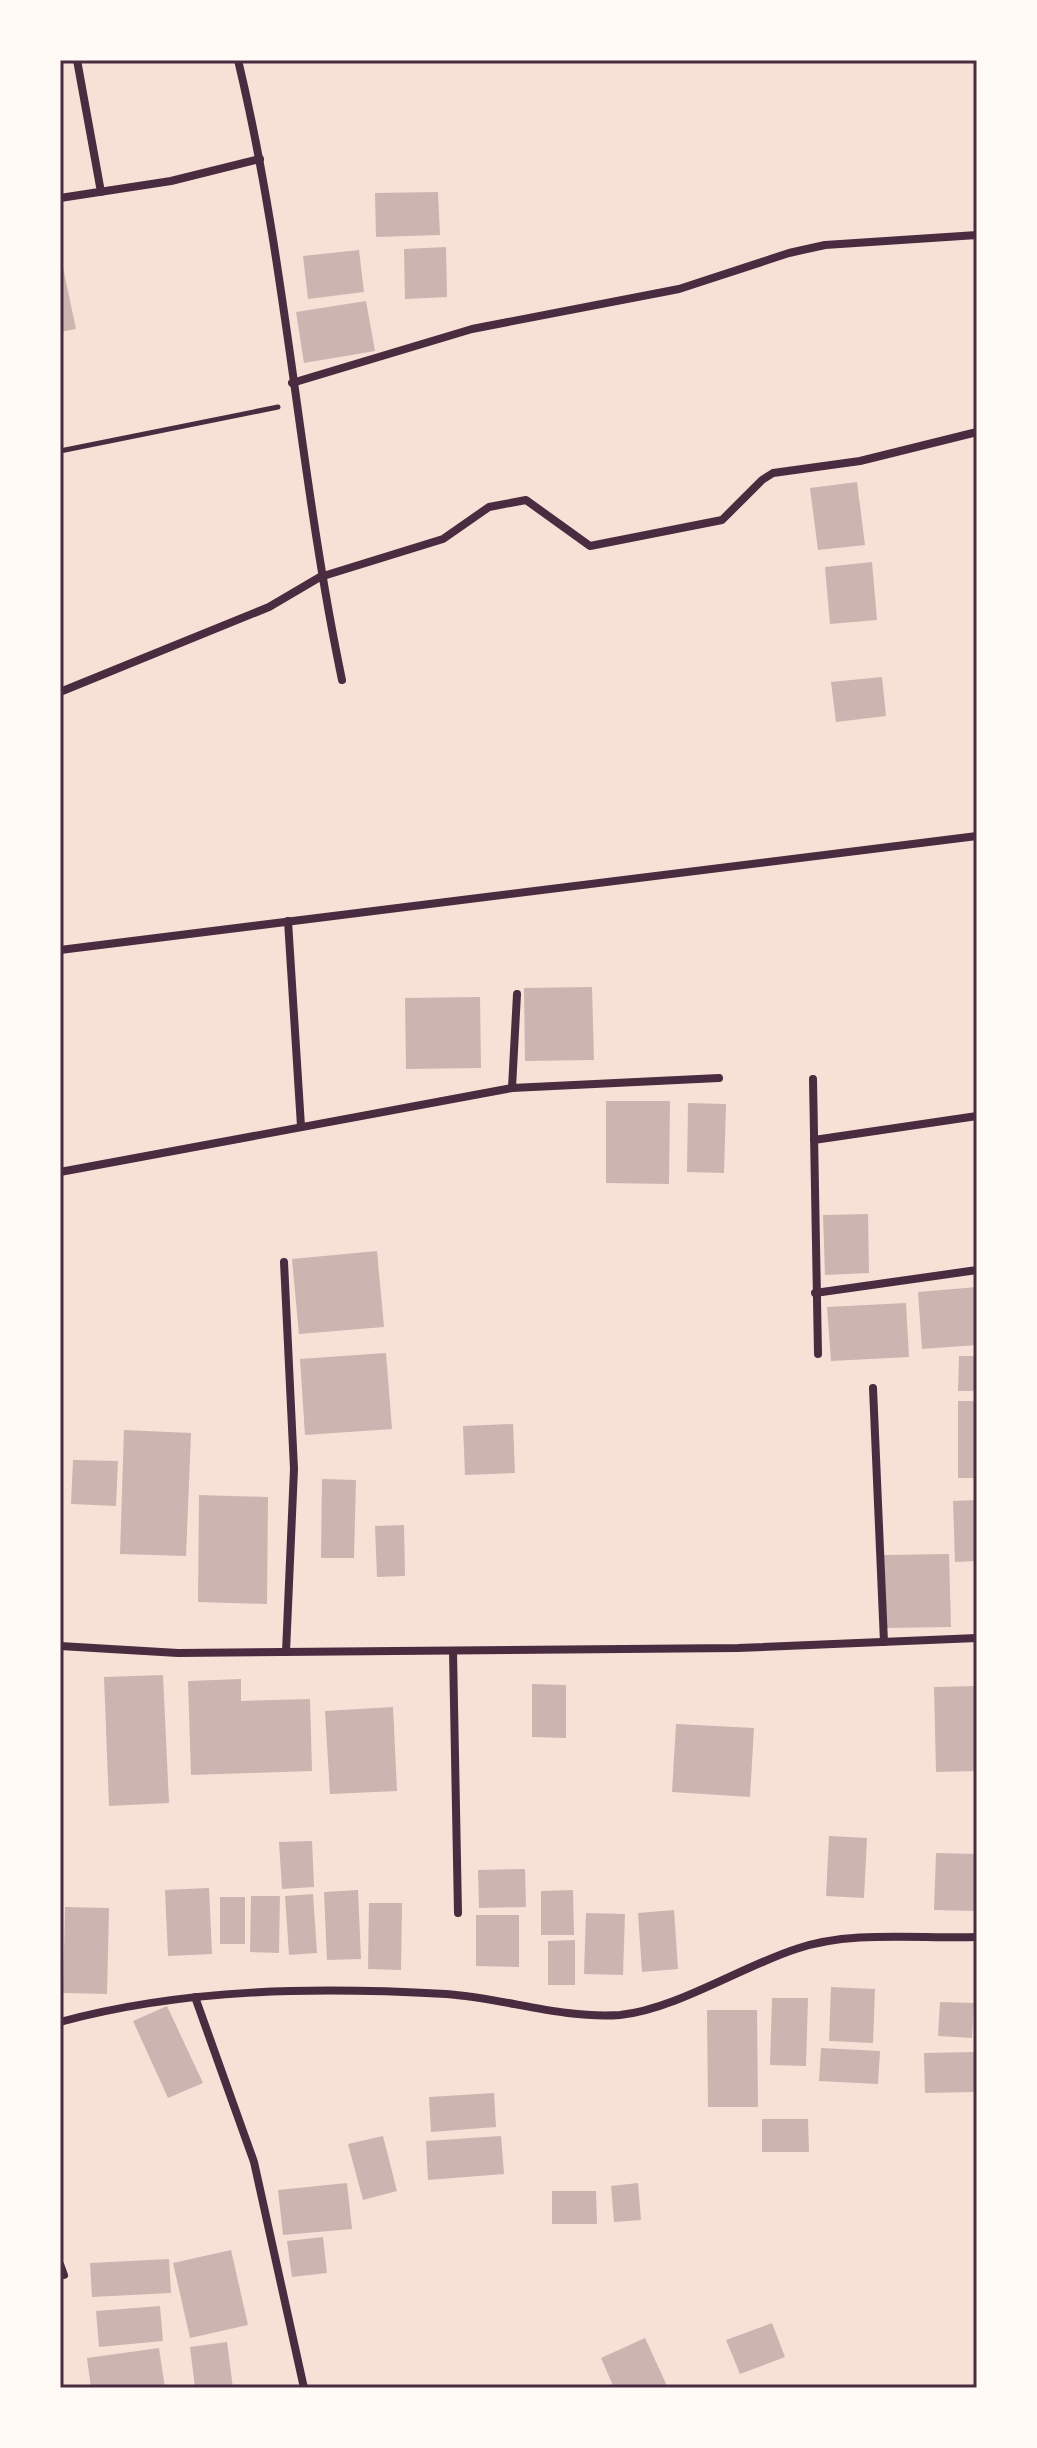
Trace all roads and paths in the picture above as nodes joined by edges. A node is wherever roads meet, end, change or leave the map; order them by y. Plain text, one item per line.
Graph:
1 (77, 60) edge
2 (238, 60) edge
3 (260, 159) junction
4 (101, 192) junction
5 (60, 198) edge
6 (977, 235) edge
7 (292, 383) junction
8 (295, 403) junction
9 (977, 432) edge
10 (60, 451) edge
11 (320, 577) junction
12 (342, 680) dead end
13 (60, 692) edge
14 (977, 836) edge
15 (288, 921) junction
16 (60, 950) edge
17 (517, 994) dead end
18 (719, 1078) dead end
19 (813, 1079) dead end
20 (512, 1088) junction
21 (977, 1116) edge
22 (301, 1126) junction
23 (814, 1140) junction
24 (60, 1172) edge
25 (284, 1262) dead end
26 (977, 1270) edge
27 (815, 1293) junction
28 (818, 1354) dead end
29 (873, 1388) dead end
30 (977, 1638) edge
31 (884, 1642) junction
32 (60, 1646) edge
33 (453, 1651) junction
34 (286, 1652) junction
35 (458, 1913) dead end
36 (977, 1937) edge
37 (195, 1997) junction
38 (60, 2022) edge
39 (60, 2264) edge
40 (64, 2275) dead end
41 (304, 2388) edge

1 - 4 street
2 - 3 street
3 - 4 street
3 - 7 street
4 - 5 street
6 - 7 street
7 - 8 street
8 - 10 path
8 - 11 street
9 - 11 street
11 - 12 street
11 - 13 street
14 - 15 street
15 - 16 street
15 - 22 street
17 - 20 street
18 - 20 street
19 - 23 street
20 - 22 street
21 - 23 street
22 - 24 street
23 - 27 street
25 - 34 street
26 - 27 street
27 - 28 street
29 - 31 street
30 - 31 street
31 - 33 street
32 - 34 street
33 - 34 street
33 - 35 street
36 - 37 street
37 - 38 street
37 - 41 street
39 - 40 street

